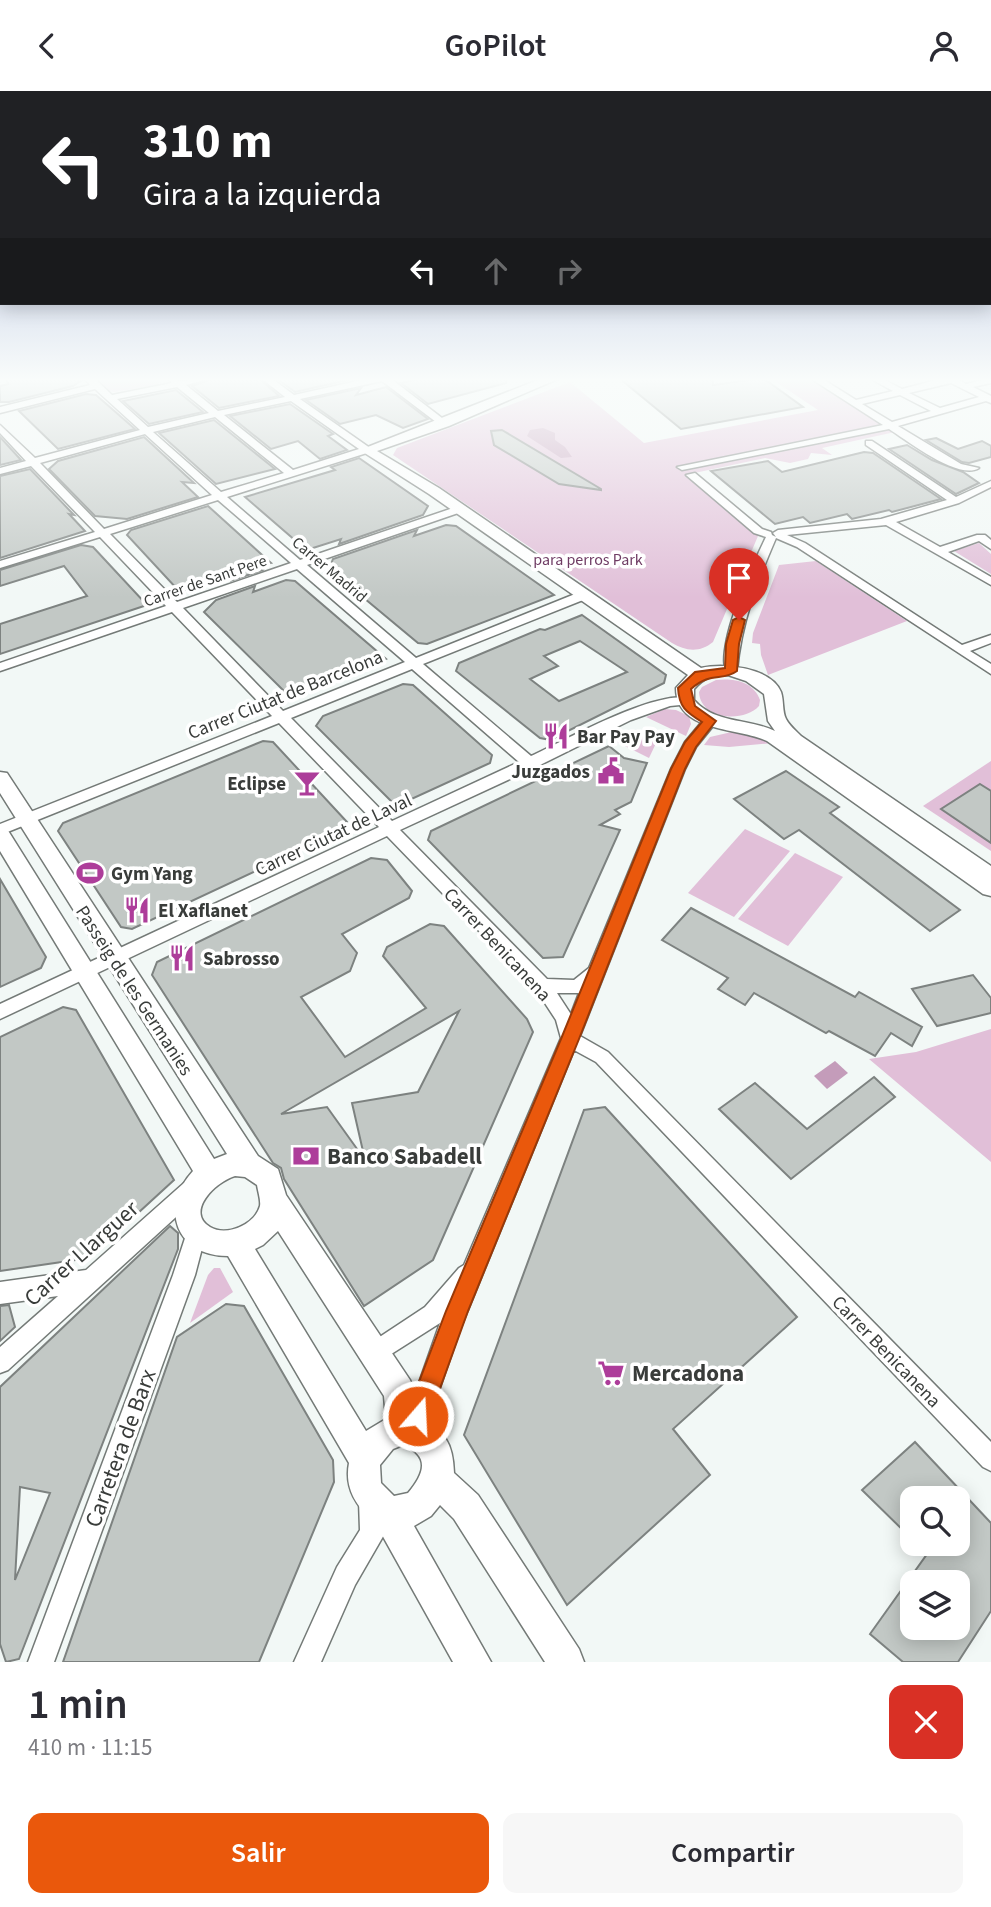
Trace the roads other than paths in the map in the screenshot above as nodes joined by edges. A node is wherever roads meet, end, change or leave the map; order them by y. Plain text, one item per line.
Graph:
1 (22, 451) edge
2 (71, 451) edge
3 (168, 451) edge
4 (263, 451) edge
5 (371, 451) edge
6 (378, 451) edge
7 (776, 451) edge
8 (881, 451) edge
9 (934, 451) edge
10 (374, 453) junction
11 (32, 462) junction
12 (0, 471) edge
13 (292, 474) junction
14 (990, 485) edge
15 (219, 496) junction
16 (955, 501) junction
17 (456, 510) junction
18 (886, 520) junction
19 (991, 525) edge
20 (102, 533) junction
21 (773, 537) junction
22 (981, 537) junction
23 (991, 546) edge
24 (939, 551) junction
25 (299, 564) junction
26 (0, 565) edge
27 (991, 582) edge
28 (579, 598) junction
29 (174, 607) junction
30 (991, 639) edge
31 (961, 650) junction
32 (416, 662) junction
33 (0, 667) edge
34 (991, 670) edge
35 (731, 671) junction
36 (694, 678) junction
37 (685, 701) junction
38 (774, 708) junction
39 (280, 717) junction
40 (710, 721) junction
41 (737, 726) junction
42 (531, 764) junction
43 (0, 778) edge
44 (26, 819) junction
45 (389, 830) junction
46 (0, 832) edge
47 (991, 877) edge
48 (991, 888) edge
49 (115, 959) junction
50 (86, 972) junction
51 (595, 973) junction
52 (543, 986) junction
53 (0, 1012) edge
54 (570, 1039) junction
55 (249, 1165) junction
56 (204, 1179) junction
57 (275, 1202) junction
58 (196, 1233) junction
59 (236, 1244) junction
60 (478, 1263) junction
61 (87, 1281) junction
62 (0, 1293) edge
63 (374, 1354) junction
64 (0, 1362) edge
65 (409, 1430) junction
66 (365, 1459) junction
67 (991, 1459) edge
68 (438, 1479) junction
69 (379, 1505) junction
70 (41, 1662) edge
71 (307, 1662) edge
72 (473, 1662) edge
73 (566, 1662) edge

1 - 11 street, Carrer Benicanena
2 - 11 street
3 - 15 street, Carrer Madrid
4 - 13 street
5 - 10 street
6 - 10 street
7 - 21 street
8 - 16 street
9 - 14 street
10 - 13 street
10 - 17 street
11 - 12 street
11 - 20 street, Carrer Benicanena
13 - 15 street
14 - 16 street
15 - 20 street
15 - 25 street, Carrer Madrid
16 - 18 street
17 - 25 street, Carrer de Sant Pere
17 - 28 street
18 - 21 street
18 - 24 street
19 - 22 street
20 - 26 street
20 - 29 street, Carrer Benicanena
21 - 31 street
21 - 35 street
22 - 23 street
22 - 24 street
24 - 27 street
25 - 29 street, Carrer de Sant Pere
25 - 32 street, Carrer Madrid
28 - 32 street, Carrer Ciutat de Barcelona
28 - 36 street
29 - 33 street, Carrer de Sant Pere
29 - 39 street, Carrer Benicanena
30 - 31 street
31 - 34 street
32 - 39 street, Carrer Ciutat de Barcelona
32 - 42 street, Carrer Madrid
35 - 36 street
35 - 38 street
36 - 37 street
37 - 40 street
37 - 42 street, Carrer Ciutat de Laval
38 - 41 street
38 - 47 street
39 - 44 street, Carrer Ciutat de Barcelona
39 - 45 street, Carrer Benicanena
40 - 41 street
40 - 51 street
41 - 48 street
42 - 45 street, Carrer Ciutat de Laval
43 - 44 street, Passeig de les Germanies
44 - 46 street, Carrer Ciutat de Barcelona
44 - 49 street, Passeig de les Germanies
45 - 49 street, Carrer Ciutat de Laval
45 - 52 street, Carrer Benicanena
46 - 50 street, Passeig de les Germanies
49 - 50 street, Carrer Ciutat de Laval
49 - 55 street, Passeig de les Germanies
50 - 53 street, Carrer Ciutat de Laval
50 - 56 street, Passeig de les Germanies
51 - 52 street
51 - 54 street
52 - 54 street, Carrer Benicanena
54 - 60 street
54 - 67 street, Carrer Benicanena
55 - 56 street
55 - 57 street
56 - 58 street
56 - 61 street, Carrer Llarguer
57 - 59 street
57 - 63 street
58 - 59 street
58 - 70 street, Carretera de Barx
59 - 66 street
60 - 63 street
60 - 65 street
61 - 62 street
61 - 64 street, Carrer Llarguer
63 - 65 street
65 - 66 street
65 - 68 street
66 - 69 street
68 - 69 street
68 - 73 street
69 - 71 street
69 - 72 street

